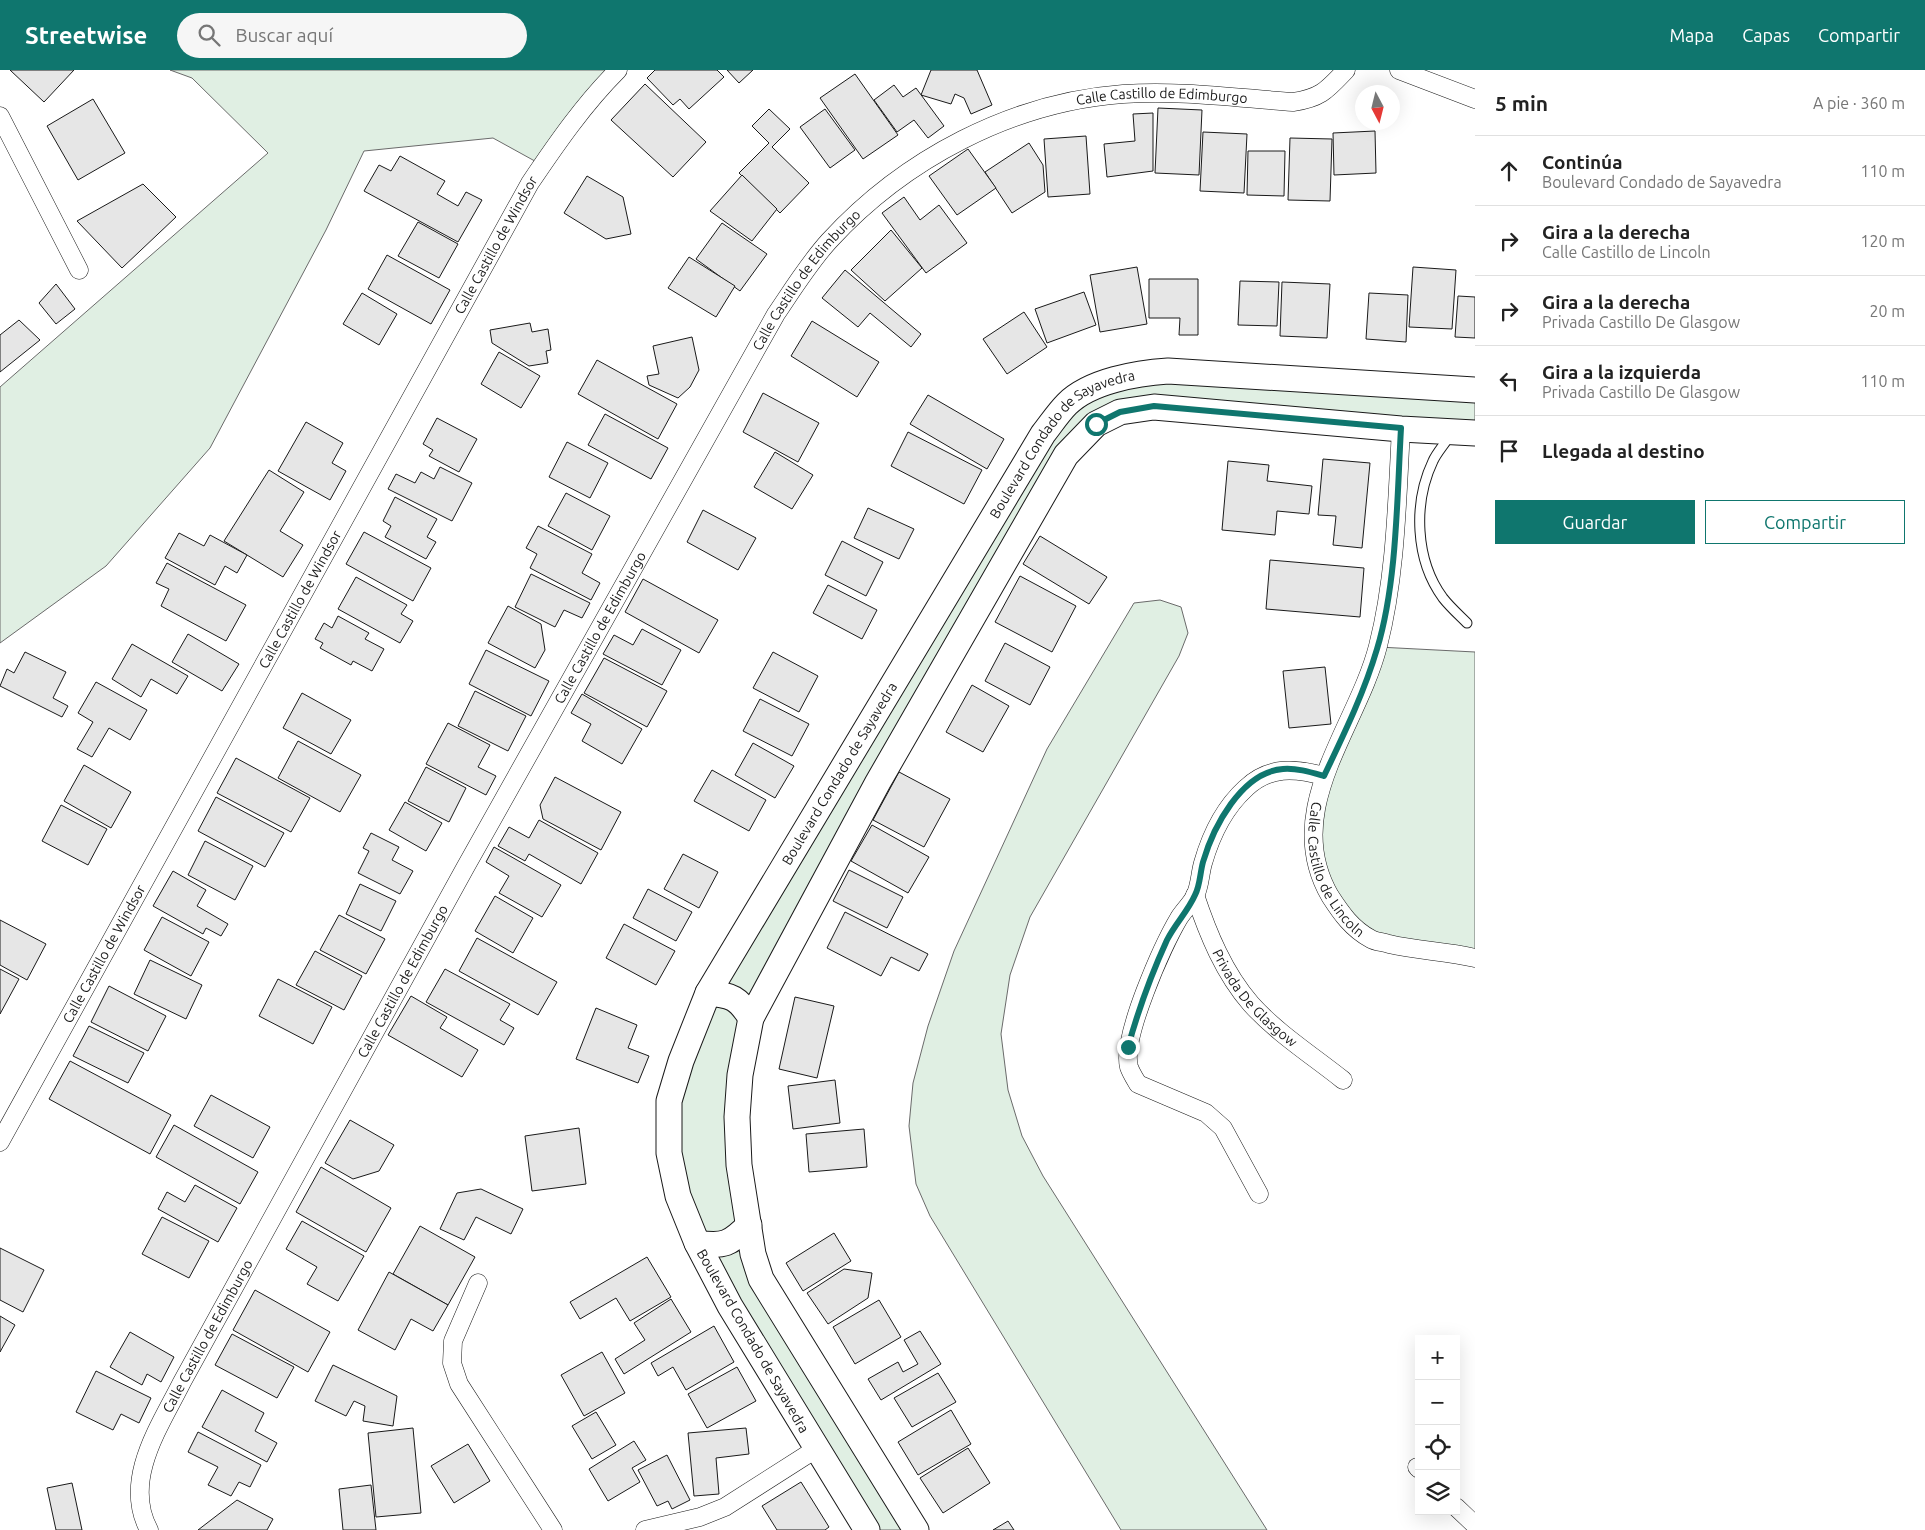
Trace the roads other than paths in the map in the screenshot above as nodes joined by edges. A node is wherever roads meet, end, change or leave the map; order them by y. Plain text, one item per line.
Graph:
1 (618, 70) edge
2 (1346, 70) edge
3 (1399, 70) edge
4 (1475, 99) edge
5 (0, 116) edge
6 (79, 270) dead end
7 (1475, 390) edge
8 (1401, 428) junction
9 (1464, 432) edge
10 (1467, 623) dead end
11 (1324, 776) junction
12 (1195, 895) junction
13 (1475, 958) edge
14 (708, 993) junction
15 (751, 1018) junction
16 (1343, 1080) dead end
17 (0, 1142) edge
18 (1259, 1194) dead end
19 (749, 1225) junction
20 (697, 1243) junction
21 (478, 1284) dead end
22 (816, 1449) junction
23 (1460, 1511) edge
24 (1475, 1525) edge
25 (149, 1530) edge
26 (553, 1530) edge
27 (645, 1530) edge
28 (867, 1530) edge
29 (916, 1530) edge

1 - 17 street, Calle Castillo de Windsor
2 - 25 street, Calle Castillo de Edimburgo
3 - 4 street
5 - 6 street
7 - 14 street, Boulevard Condado de Sayavedra
8 - 9 street, Boulevard Condado de Sayavedra
8 - 11 street, Calle Castillo de Lincoln
8 - 15 street, Boulevard Condado de Sayavedra
9 - 10 lane
11 - 12 street
11 - 13 street, Calle Castillo de Lincoln
12 - 16 street, Privada De Glasgow
12 - 18 street
14 - 15 street
14 - 20 street, Boulevard Condado de Sayavedra
15 - 19 street, Boulevard Condado de Sayavedra
19 - 20 street
19 - 29 street, Boulevard Condado de Sayavedra
20 - 22 street, Boulevard Condado de Sayavedra
21 - 26 street
22 - 27 street
22 - 28 street, Boulevard Condado de Sayavedra
23 - 24 street

